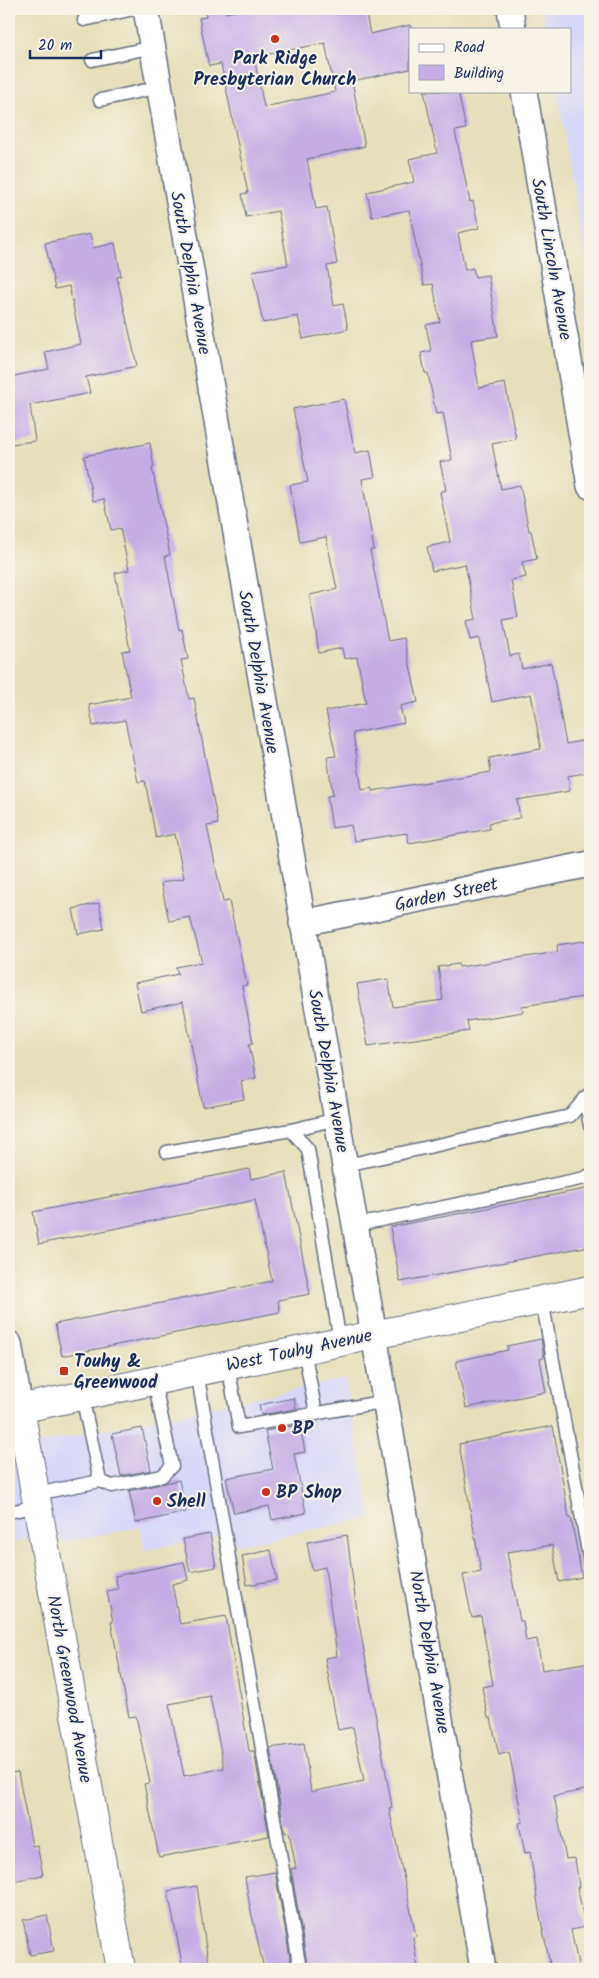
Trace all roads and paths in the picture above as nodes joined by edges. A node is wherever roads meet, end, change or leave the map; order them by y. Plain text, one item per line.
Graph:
1 (134, 9) edge
2 (146, 9) edge
3 (510, 9) edge
4 (84, 20) dead end
5 (513, 28) edge
6 (153, 47) junction
7 (92, 60) dead end
8 (160, 88) junction
9 (524, 92) edge
10 (100, 100) dead end
11 (590, 486) edge
12 (590, 864) edge
13 (302, 923) junction
14 (588, 1096) edge
15 (337, 1119) junction
16 (590, 1126) edge
17 (291, 1130) junction
18 (167, 1152) dead end
19 (346, 1165) junction
20 (590, 1175) edge
21 (356, 1225) junction
22 (590, 1290) edge
23 (542, 1300) junction
24 (376, 1334) junction
25 (340, 1342) junction
26 (9, 1344) edge
27 (304, 1349) junction
28 (228, 1365) junction
29 (197, 1372) junction
30 (154, 1381) junction
31 (82, 1396) junction
32 (387, 1401) junction
33 (14, 1410) edge
34 (316, 1414) junction
35 (100, 1481) junction
36 (36, 1500) junction
37 (9, 1512) edge
38 (590, 1563) edge
39 (121, 1969) edge
40 (300, 1969) edge
41 (484, 1969) edge

1 - 4 lane
2 - 6 street, South Delphia Avenue
3 - 5 street
6 - 7 lane
6 - 8 street, South Delphia Avenue
8 - 10 lane
8 - 13 street, South Delphia Avenue
9 - 11 street, South Lincoln Avenue
12 - 13 street, Garden Street
13 - 15 street, South Delphia Avenue
14 - 16 lane
14 - 19 lane
15 - 17 lane
15 - 19 street, South Delphia Avenue
17 - 18 lane
17 - 25 lane
19 - 21 street, South Delphia Avenue
20 - 21 lane
21 - 24 street, South Delphia Avenue
22 - 23 main road, West Touhy Avenue
23 - 24 main road, West Touhy Avenue
23 - 38 lane
24 - 25 main road, West Touhy Avenue
24 - 32 street, North Delphia Avenue
25 - 27 main road, West Touhy Avenue
26 - 33 street
27 - 28 main road, West Touhy Avenue
27 - 34 lane
28 - 29 main road, West Touhy Avenue
28 - 34 lane
29 - 30 main road, West Touhy Avenue
29 - 40 lane
30 - 31 main road, West Touhy Avenue
30 - 35 lane
31 - 33 main road, West Touhy Avenue
31 - 35 lane
32 - 34 lane
32 - 41 street, North Delphia Avenue
33 - 36 main road, North Greenwood Avenue
35 - 36 lane
36 - 37 lane
36 - 39 main road, North Greenwood Avenue

